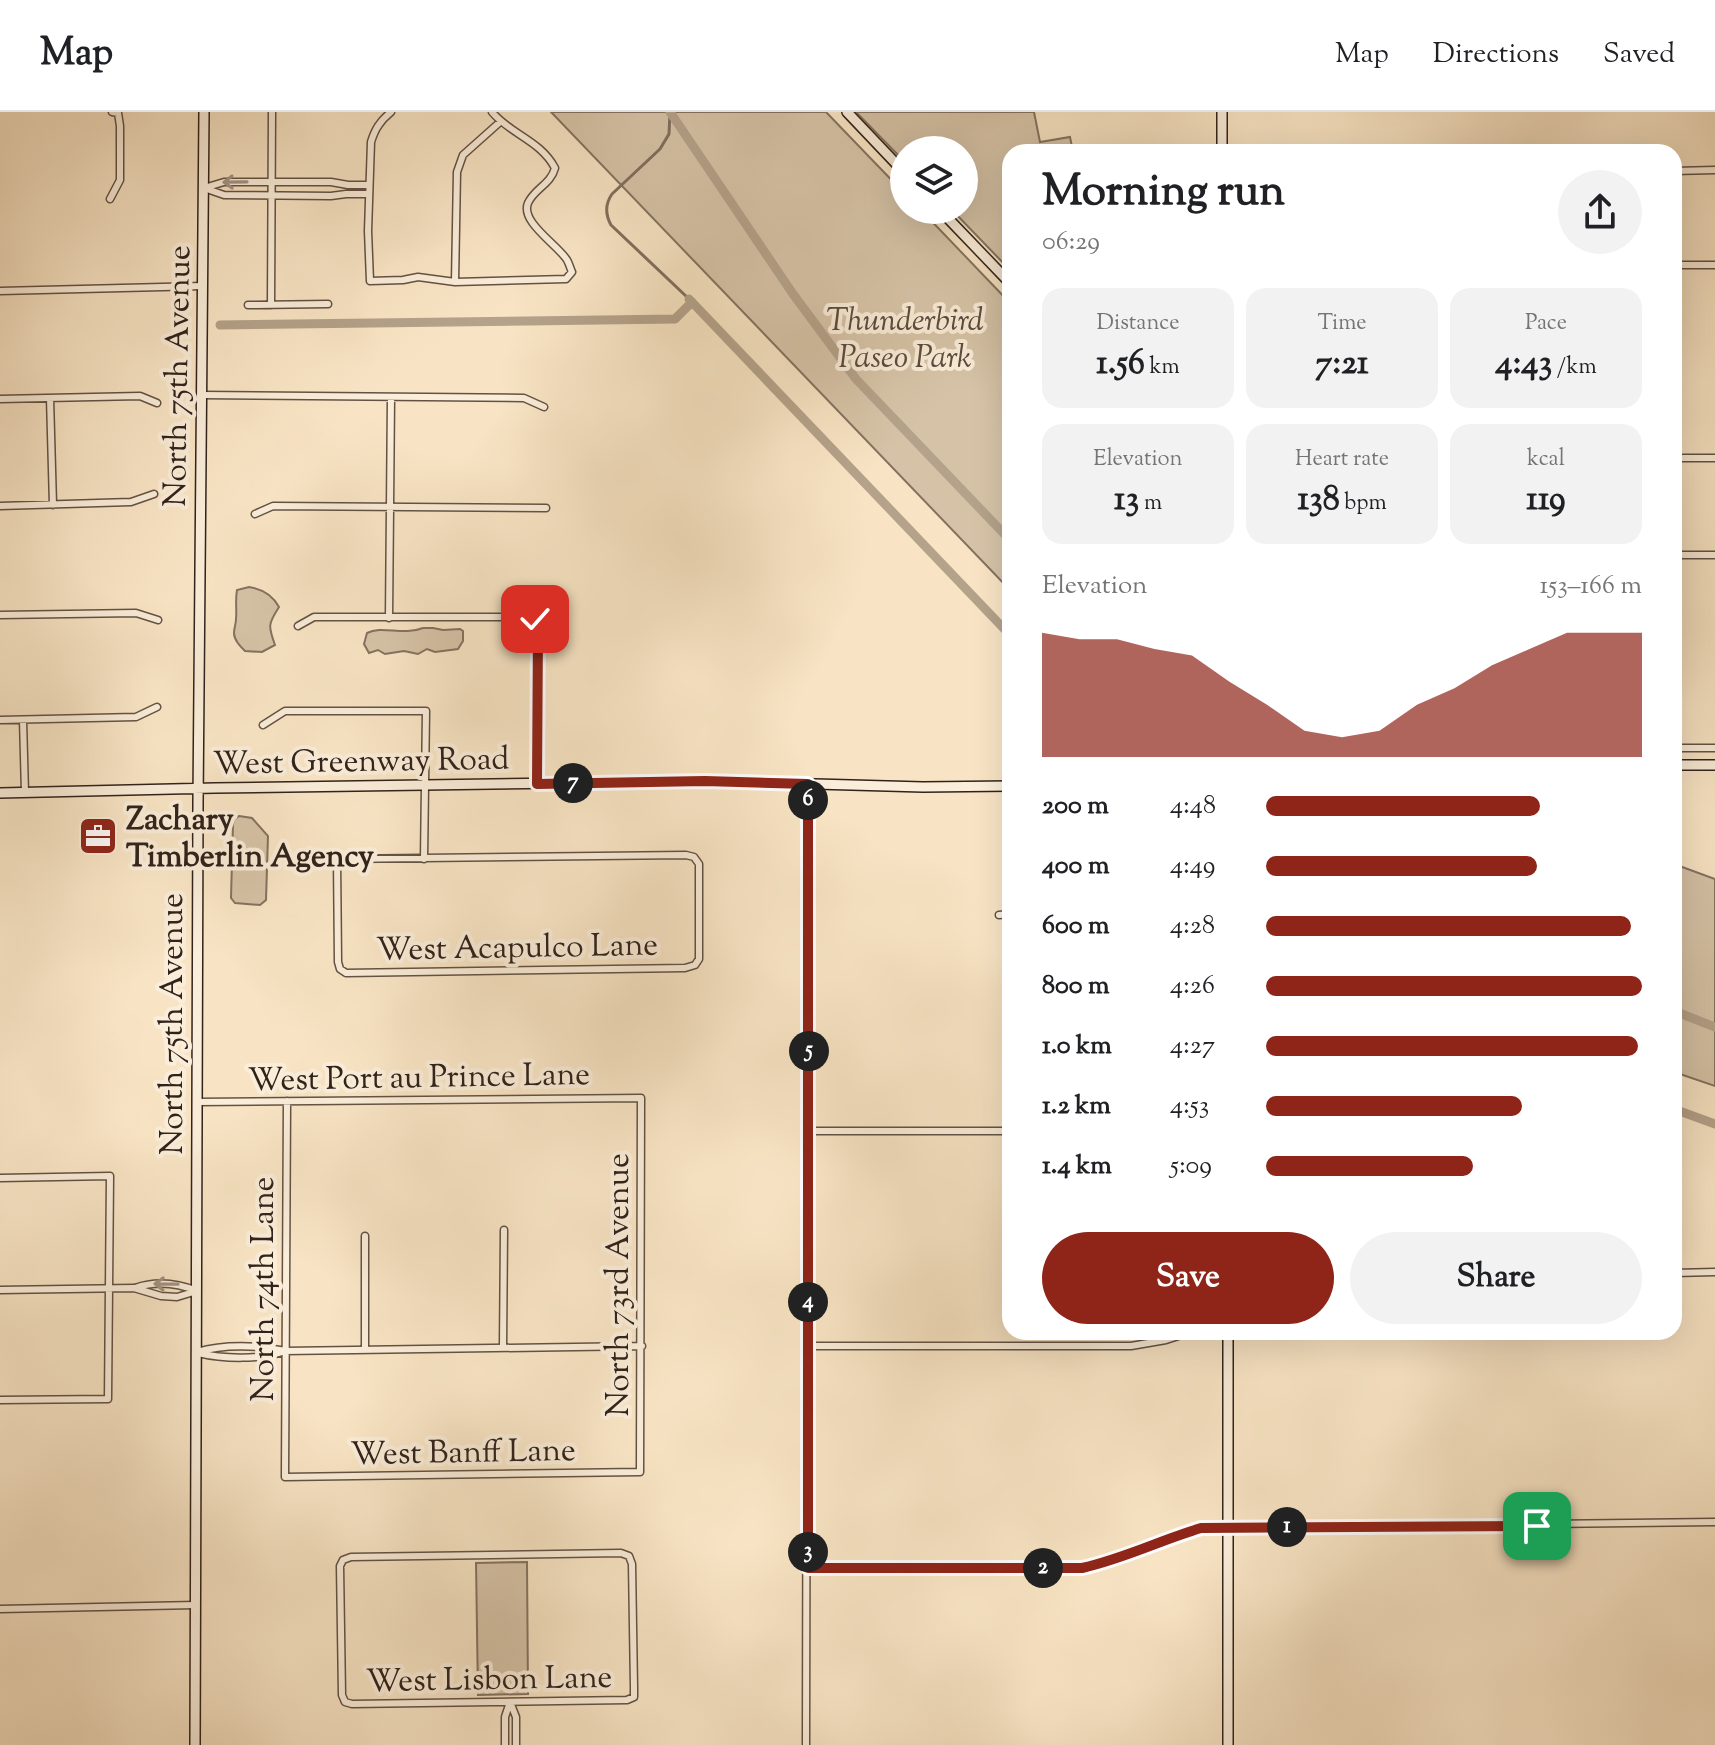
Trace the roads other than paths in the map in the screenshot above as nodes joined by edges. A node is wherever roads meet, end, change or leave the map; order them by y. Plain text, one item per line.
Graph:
1 (204, 112) edge
2 (272, 112) edge
3 (375, 112) edge
4 (391, 112) edge
5 (492, 112) edge
6 (847, 112) edge
7 (1222, 112) edge
8 (115, 113) edge
9 (381, 120) junction
10 (500, 122) junction
11 (1222, 144) edge
12 (890, 157) edge
13 (1715, 170) edge
14 (1682, 171) edge
15 (271, 182) junction
16 (331, 182) junction
17 (369, 185) junction
18 (204, 188) junction
19 (369, 194) junction
20 (271, 195) junction
21 (331, 196) junction
22 (110, 199) dead end
23 (953, 224) edge
24 (1682, 265) edge
25 (1715, 265) edge
26 (1002, 275) edge
27 (455, 282) junction
28 (203, 286) junction
29 (0, 291) edge
30 (328, 304) dead end
31 (248, 305) dead end
32 (271, 305) junction
33 (202, 395) junction
34 (391, 397) junction
35 (50, 398) junction
36 (0, 399) edge
37 (157, 403) dead end
38 (544, 407) dead end
39 (1682, 458) edge
40 (1715, 458) edge
41 (154, 494) dead end
42 (53, 505) junction
43 (0, 506) edge
44 (390, 506) junction
45 (546, 508) dead end
46 (255, 514) dead end
47 (1682, 555) edge
48 (1715, 555) edge
49 (0, 615) edge
50 (389, 618) junction
51 (158, 620) dead end
52 (298, 626) dead end
53 (157, 707) dead end
54 (0, 720) edge
55 (23, 720) junction
56 (263, 725) dead end
57 (1682, 748) edge
58 (1715, 748) edge
59 (1682, 765) edge
60 (1715, 765) edge
61 (537, 784) junction
62 (808, 784) junction
63 (424, 785) junction
64 (1002, 786) edge
65 (198, 789) junction
66 (0, 793) edge
67 (25, 793) junction
68 (424, 859) junction
69 (999, 915) dead end
70 (1002, 915) edge
71 (641, 1098) joint
72 (287, 1101) junction
73 (197, 1102) junction
74 (808, 1131) junction
75 (1002, 1131) edge
76 (0, 1178) edge
77 (504, 1230) dead end
78 (365, 1236) dead end
79 (1715, 1272) edge
80 (1682, 1273) edge
81 (109, 1288) junction
82 (134, 1288) junction
83 (0, 1290) edge
84 (197, 1291) junction
85 (1166, 1340) edge
86 (1228, 1340) edge
87 (642, 1346) junction
88 (808, 1346) junction
89 (503, 1348) junction
90 (365, 1350) junction
91 (285, 1351) junction
92 (197, 1352) junction
93 (0, 1400) edge
94 (640, 1472) joint
95 (285, 1477) joint
96 (1715, 1522) edge
97 (1227, 1527) junction
98 (808, 1568) junction
99 (196, 1605) junction
100 (0, 1609) edge
101 (510, 1702) junction
102 (195, 1745) edge
103 (505, 1745) edge
104 (516, 1745) edge
105 (806, 1745) edge
106 (1228, 1745) edge

1 - 18 street, North 75th Avenue
2 - 15 street
3 - 9 street
4 - 9 street
5 - 10 street
6 - 12 street
7 - 11 street
8 - 22 street
9 - 17 street
10 - 27 street
10 - 27 street
13 - 14 street
15 - 16 street
15 -> 18 street
15 - 20 street
16 - 17 street
16 - 21 street
17 - 19 street
18 - 20 street
18 - 28 street, North 75th Avenue
19 - 21 street
19 - 27 street
20 - 21 street
20 - 32 street
23 - 26 street
24 - 25 street
28 - 29 street
28 - 33 street, North 75th Avenue
30 - 32 street
31 - 32 street
33 - 34 street
33 - 65 street, North 75th Avenue
34 - 38 street
34 - 44 street
35 - 36 street
35 - 37 street
35 - 42 street
39 - 40 street
41 - 42 street
42 - 43 street
44 - 45 street
44 - 46 street
44 - 50 street
47 - 48 street
49 - 51 street
50 - 52 street
50 - 61 street
53 - 55 street
54 - 55 street
55 - 67 street
56 - 63 street
57 - 58 street
59 - 60 street
61 - 62 street, West Greenway Road
61 - 63 street, West Greenway Road
62 - 64 street, West Greenway Road
62 - 74 street
63 - 65 street, West Greenway Road
63 - 68 street
65 - 67 street, West Greenway Road
65 - 73 street, North 75th Avenue
66 - 67 street, West Greenway Road
68 - 68 street, West Acapulco Lane
69 - 70 street
71 - 72 street, West Port au Prince Lane
71 - 87 street, North 73rd Avenue
72 - 73 street, West Port au Prince Lane
72 - 91 street, North 74th Lane
73 - 84 street, North 75th Avenue
74 - 75 street
74 - 88 street
76 - 81 street
77 - 89 street
78 - 90 street
79 - 80 street
81 - 82 street
81 - 83 street
81 - 93 street
84 -> 82 street
82 - 84 street
84 - 92 street, North 75th Avenue
85 - 88 street
86 - 97 street
87 - 89 street
87 - 94 street, North 73rd Avenue
88 - 98 street
89 - 90 street
90 - 91 street
91 - 92 street
91 - 95 street, North 74th Lane
92 - 99 street, North 75th Avenue
94 - 95 street, West Banff Lane
96 - 97 street
97 - 98 street
97 - 106 street
98 - 105 street
99 - 100 street
99 - 102 street, North 75th Avenue
101 - 101 street, West Lisbon Lane
101 - 103 street
101 - 104 street

